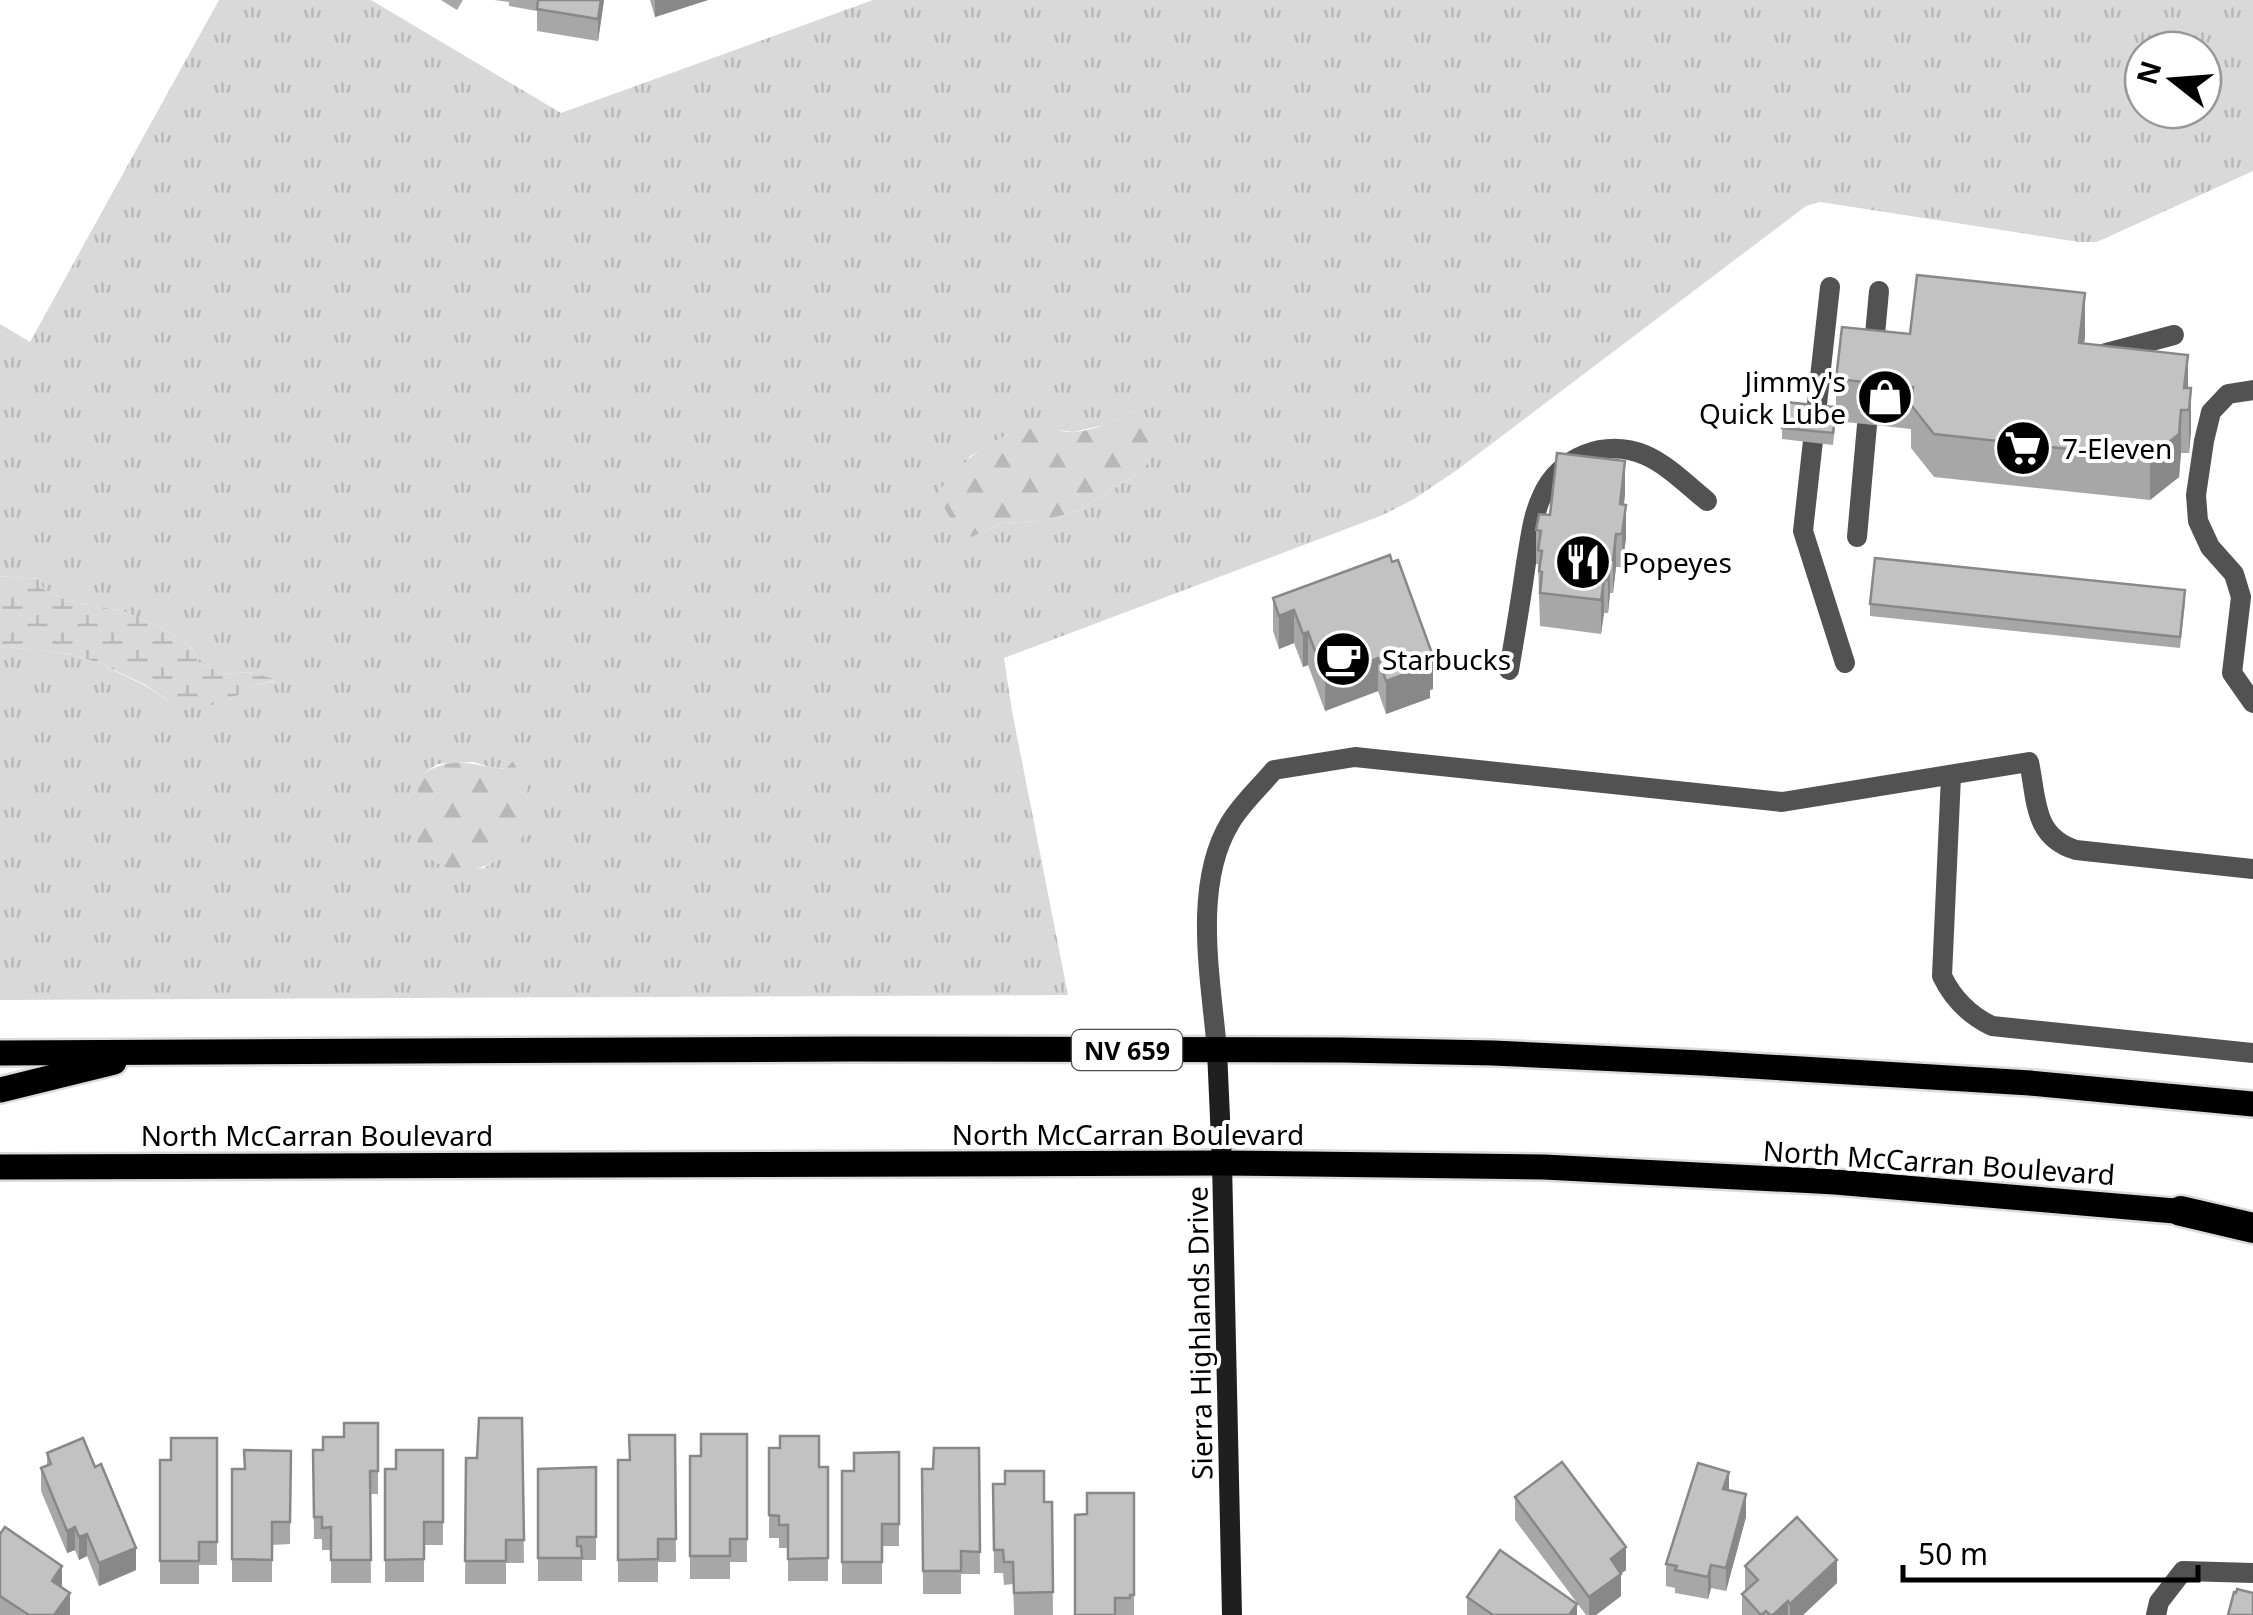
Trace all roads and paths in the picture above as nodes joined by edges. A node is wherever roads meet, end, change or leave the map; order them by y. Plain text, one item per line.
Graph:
1 (1830, 287) dead end
2 (1879, 292) dead end
3 (2174, 335) dead end
4 (2082, 360) edge
5 (1872, 373) edge
6 (2253, 390) edge
7 (1868, 425) dead end
8 (1707, 501) dead end
9 (1856, 537) dead end
10 (1845, 663) dead end
11 (1509, 670) dead end
12 (2253, 703) edge
13 (1951, 776) junction
14 (2253, 869) edge
15 (1217, 1050) junction
16 (0, 1052) edge
17 (153, 1052) junction
18 (2253, 1053) edge
19 (0, 1090) edge
20 (2253, 1104) edge
21 (1222, 1163) junction
22 (0, 1167) edge
23 (2181, 1211) junction
24 (2253, 1218) edge
25 (2253, 1228) edge
26 (2253, 1572) edge
27 (1232, 1615) edge
28 (2156, 1615) edge

1 - 10 lane
2 - 5 lane
3 - 4 lane
6 - 12 lane
7 - 9 lane
8 - 11 lane
13 - 14 lane
13 - 15 lane
13 - 18 lane
15 - 17 main road, NV 659
15 - 20 main road, NV 659
15 - 21 street, Sierra Highlands Drive
16 - 17 main road, NV 659
17 - 19 main road
21 - 22 main road, North McCarran Boulevard
21 - 23 main road, North McCarran Boulevard
21 - 27 street, Sierra Highlands Drive
23 - 24 main road, North McCarran Boulevard
23 - 25 highway
26 - 28 lane

